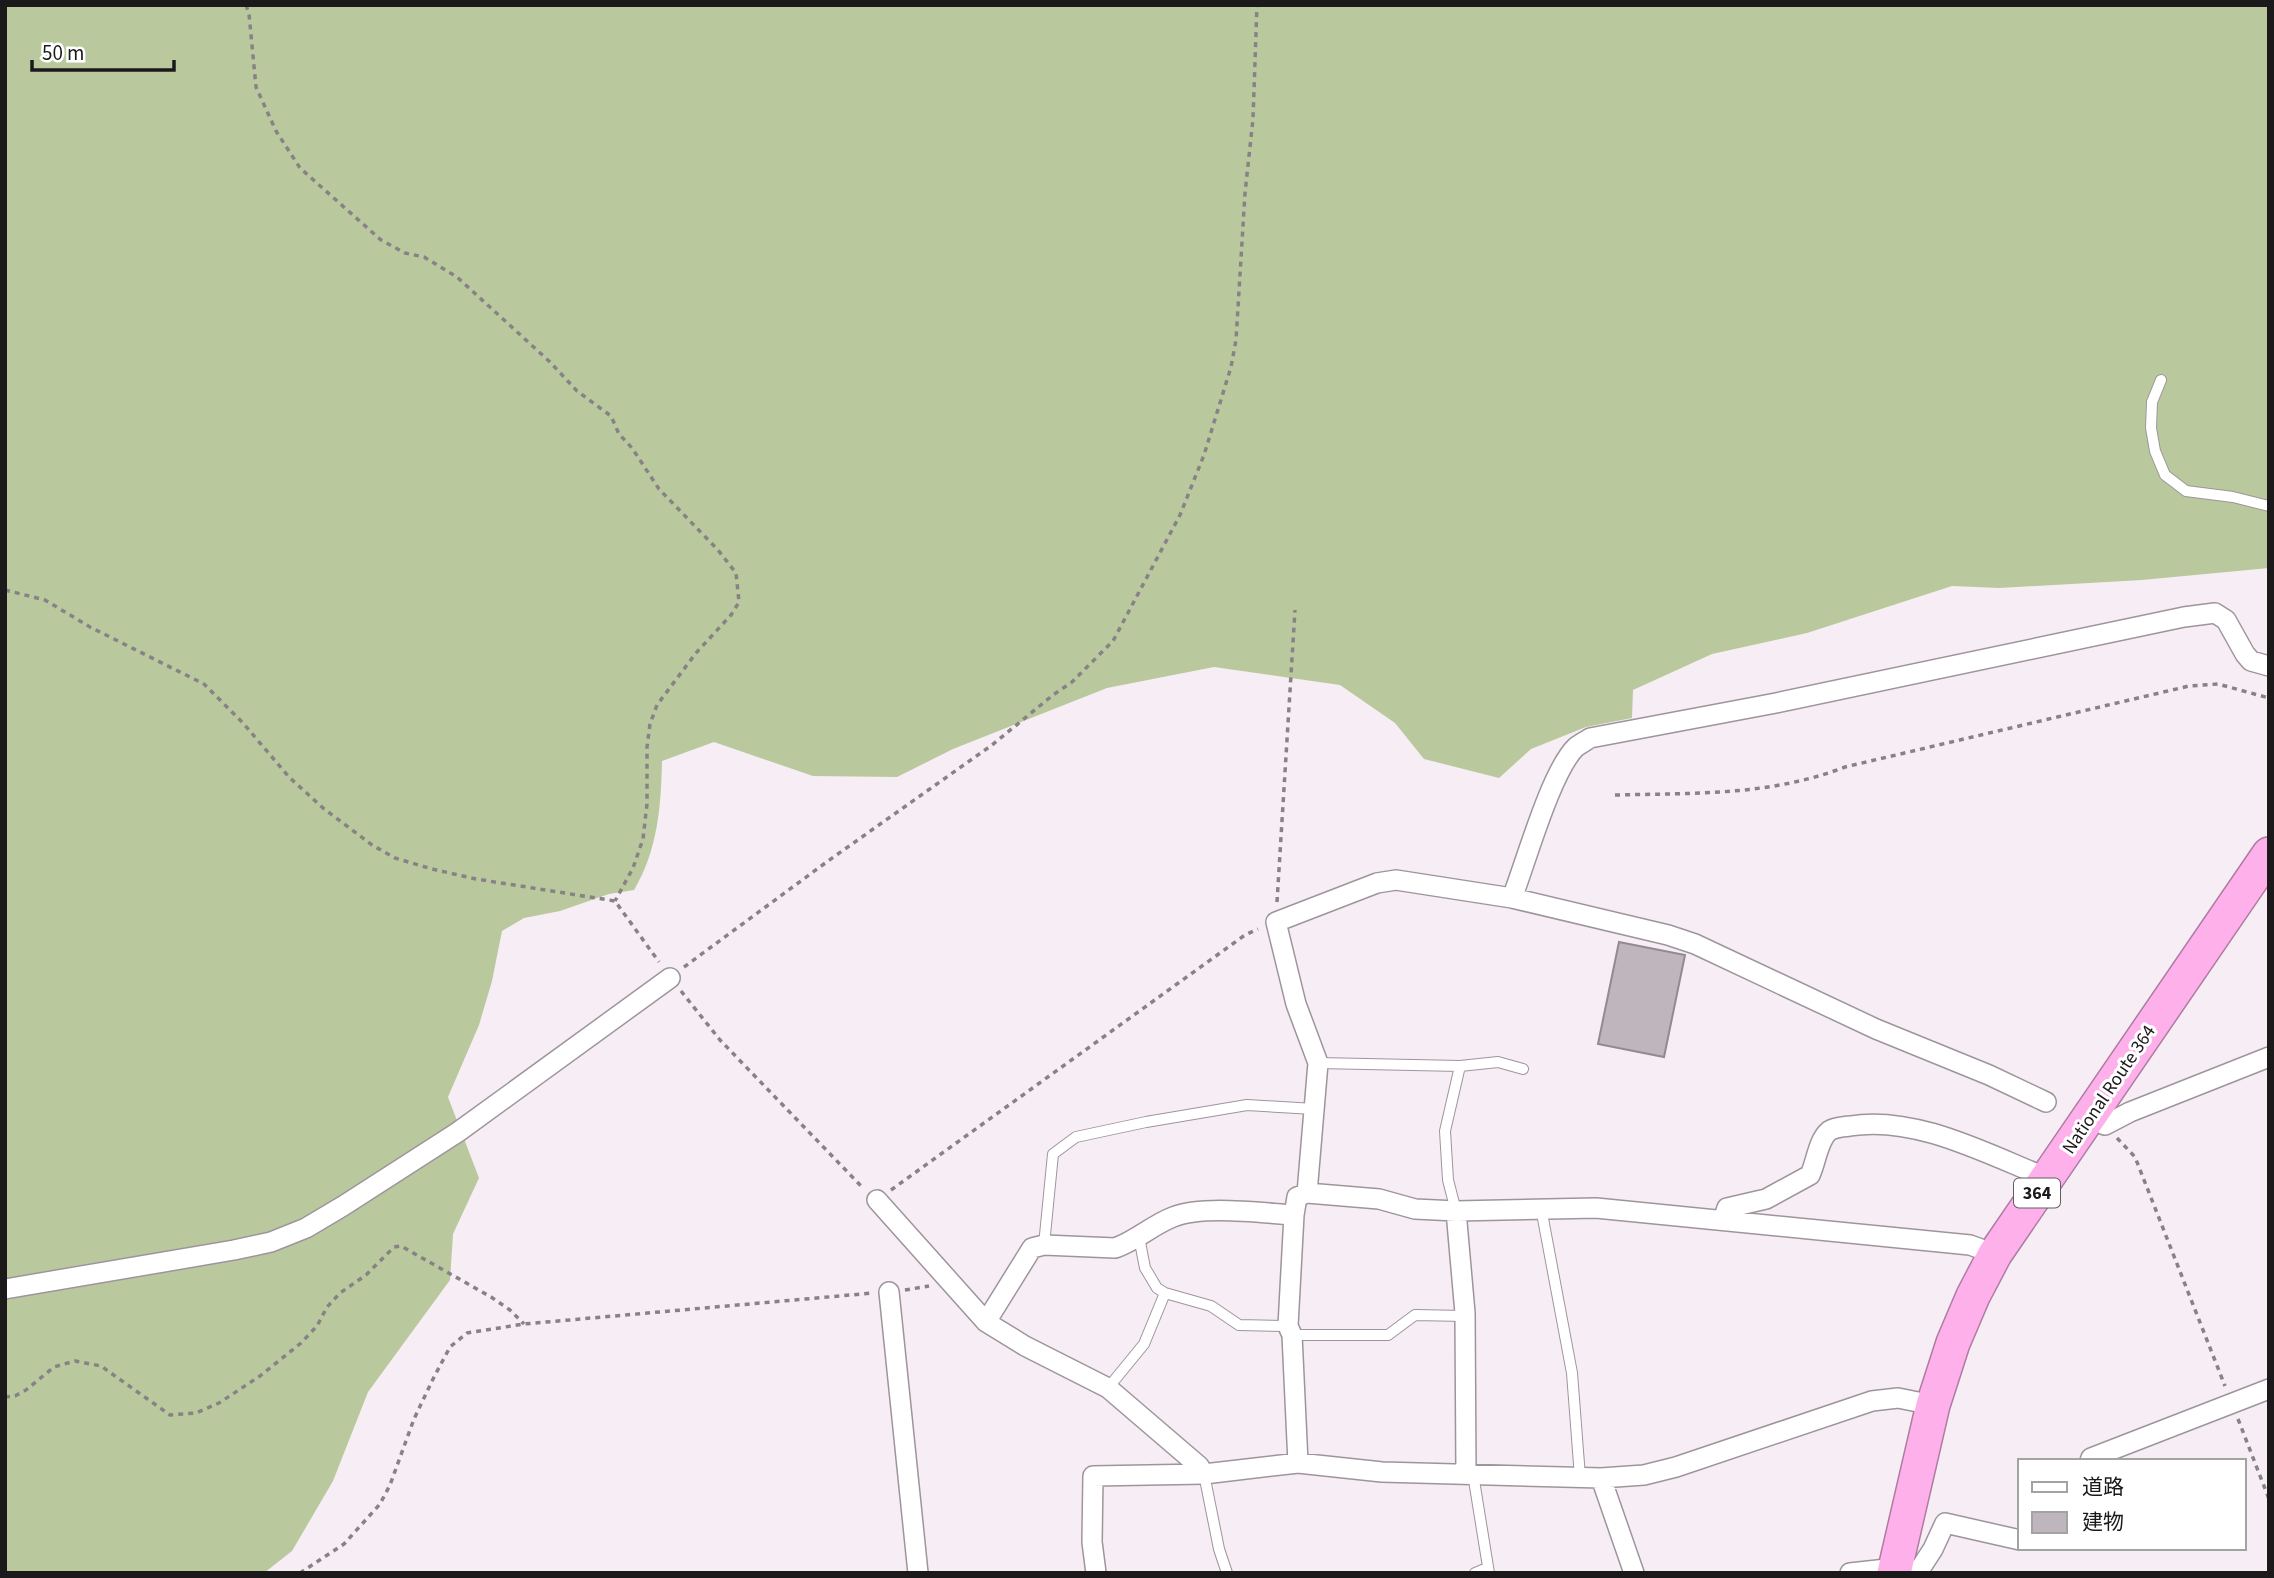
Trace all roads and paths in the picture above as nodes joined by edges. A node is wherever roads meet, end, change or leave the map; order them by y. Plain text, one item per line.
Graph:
1 (246, 5) edge
2 (1257, 5) edge
3 (2161, 380) dead end
4 (2269, 506) edge
5 (5, 590) edge
6 (1295, 610) dead end
7 (2269, 666) edge
8 (2269, 698) edge
9 (1615, 795) dead end
10 (2269, 854) edge
11 (1512, 898) junction
12 (615, 901) junction
13 (1276, 922) junction
14 (670, 978) junction
15 (2269, 1057) edge
16 (1318, 1063) junction
17 (1460, 1066) junction
18 (1523, 1069) dead end
19 (2046, 1102) dead end
20 (1314, 1109) junction
21 (2088, 1118) junction
22 (2134, 1157) dead end
23 (2047, 1178) junction
24 (1307, 1193) junction
25 (877, 1200) junction
26 (1541, 1208) junction
27 (1456, 1211) junction
28 (1294, 1215) junction
29 (1723, 1220) junction
30 (1139, 1237) junction
31 (1044, 1245) junction
32 (1995, 1254) junction
33 (953, 1283) junction
34 (5, 1289) edge
35 (889, 1292) junction
36 (1165, 1293) junction
37 (1465, 1316) junction
38 (986, 1322) junction
39 (524, 1324) junction
40 (1290, 1331) junction
41 (1108, 1388) junction
42 (2269, 1389) edge
43 (5, 1397) edge
44 (2232, 1404) junction
45 (1933, 1405) junction
46 (2091, 1459) edge
47 (1298, 1463) junction
48 (1204, 1474) junction
49 (1470, 1474) junction
50 (1580, 1477) junction
51 (1601, 1478) junction
52 (2269, 1499) edge
53 (2018, 1540) edge
54 (1488, 1570) edge
55 (1895, 1570) edge
56 (300, 1573) edge
57 (918, 1573) edge
58 (1096, 1573) edge
59 (1227, 1573) edge
60 (1475, 1573) edge
61 (1634, 1573) edge
62 (1850, 1573) edge

1 - 12 path
2 - 14 path
3 - 4 lane
5 - 12 path
6 - 13 path
7 - 11 street
8 - 9 path
10 - 21 highway, National Route 364 / 364
11 - 13 street
11 - 19 street
12 - 14 path
13 - 16 street
13 - 25 path
14 - 25 path
14 - 34 street
15 - 21 street
16 - 17 lane
16 - 20 street
17 - 18 lane
17 - 27 lane
20 - 24 street
20 - 31 lane
21 - 23 highway, National Route 364 / 364
22 - 44 path
23 - 29 street
23 - 32 highway, National Route 364 / 364
24 - 27 street
24 - 28 street
25 - 33 street
26 - 27 street
26 - 29 street
26 - 50 lane
27 - 37 street
28 - 30 street
28 - 40 street
29 - 32 street
30 - 31 street
30 - 36 lane
31 - 38 street
32 - 45 highway, National Route 364 / 364
33 - 35 path
33 - 38 street
35 - 39 path
35 - 57 street
36 - 40 lane
36 - 41 lane
37 - 40 lane
37 - 49 street
38 - 41 street
39 - 43 path
39 - 56 path
40 - 47 street
41 - 48 street
42 - 44 street
44 - 46 street
44 - 52 path
45 - 51 street
45 - 55 highway, National Route 364 / 364
47 - 48 street
47 - 49 street
48 - 58 street
48 - 59 lane
49 - 50 street
49 - 54 lane
50 - 51 street
51 - 61 street
53 - 55 street
54 - 60 lane
55 - 62 street

